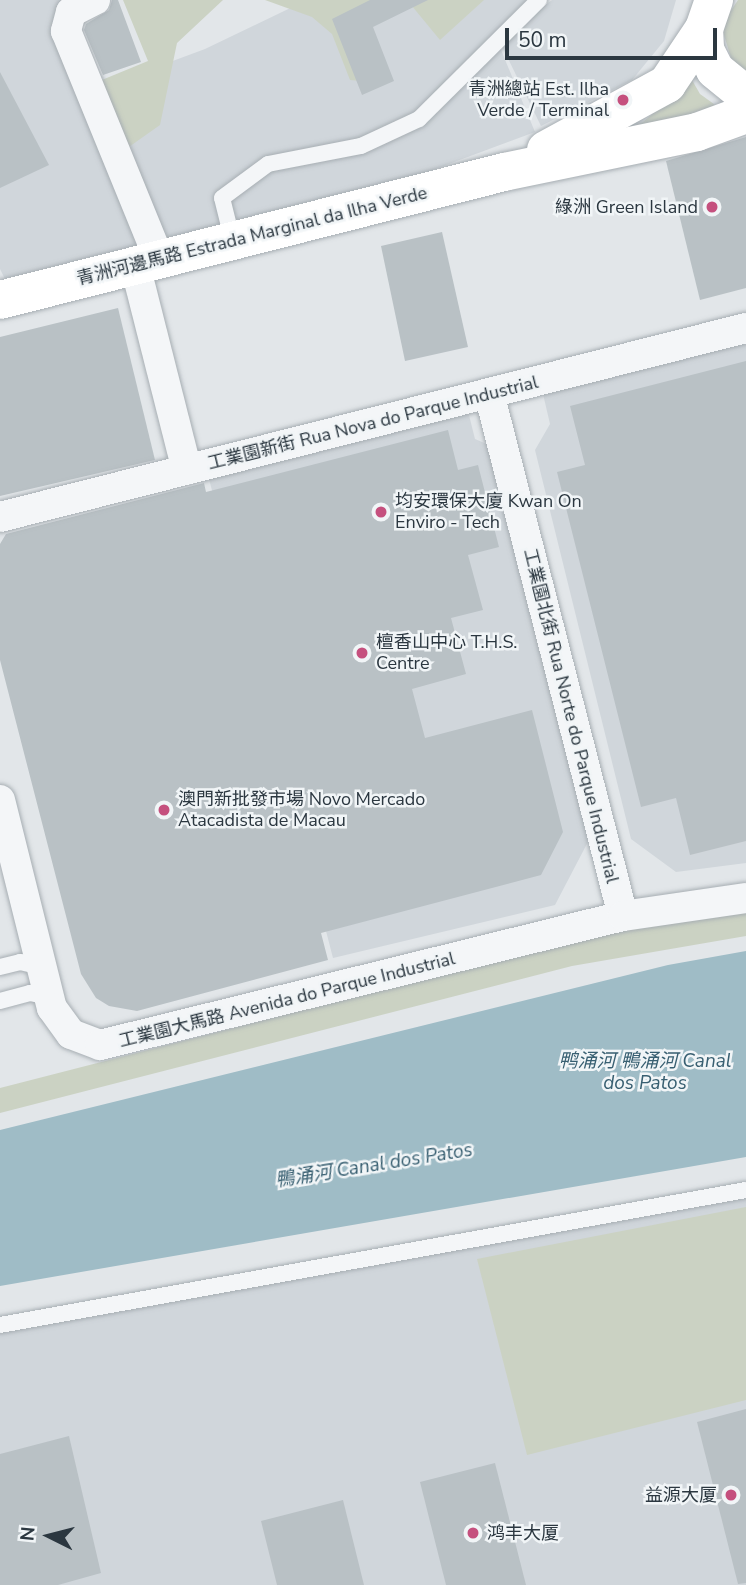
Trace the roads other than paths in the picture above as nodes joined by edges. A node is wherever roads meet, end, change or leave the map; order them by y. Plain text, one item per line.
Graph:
1 (96, 0) edge
2 (539, 0) edge
3 (709, 14) edge
4 (746, 95) edge
5 (746, 114) edge
6 (503, 172) junction
7 (233, 242) junction
8 (147, 262) junction
9 (1, 296) edge
10 (746, 328) edge
11 (489, 394) junction
12 (187, 470) junction
13 (0, 517) edge
14 (0, 800) edge
15 (746, 898) edge
16 (623, 916) junction
17 (0, 967) edge
18 (37, 972) junction
19 (0, 1001) edge
20 (746, 1190) edge
21 (0, 1325) edge

1 - 8 street
2 - 7 lane
3 - 4 main road, 青洲河邊馬路 Estrada Marginal da Ilha Verde
3 - 6 main road, 青洲河邊馬路 Estrada Marginal da Ilha Verde
5 - 6 main road, 青洲河邊馬路 Estrada Marginal da Ilha Verde
6 - 7 main road, 青洲河邊馬路 Estrada Marginal da Ilha Verde
7 - 8 main road, 青洲河邊馬路 Estrada Marginal da Ilha Verde
8 - 9 main road, 青洲河邊馬路 Estrada Marginal da Ilha Verde
8 - 12 street
10 - 11 street, 工業園新街 Rua Nova do Parque Industrial
11 - 12 street, 工業園新街 Rua Nova do Parque Industrial
11 - 16 street, 工業園北街 Rua Norte do Parque Industrial
12 - 13 street, 工業園新街 Rua Nova do Parque Industrial
14 - 18 street, 工業園大馬路 Avenida do Parque Industrial
15 - 16 street, 工業園大馬路 Avenida do Parque Industrial
16 - 18 street, 工業園大馬路 Avenida do Parque Industrial
17 - 18 lane
18 - 19 lane
20 - 21 lane

